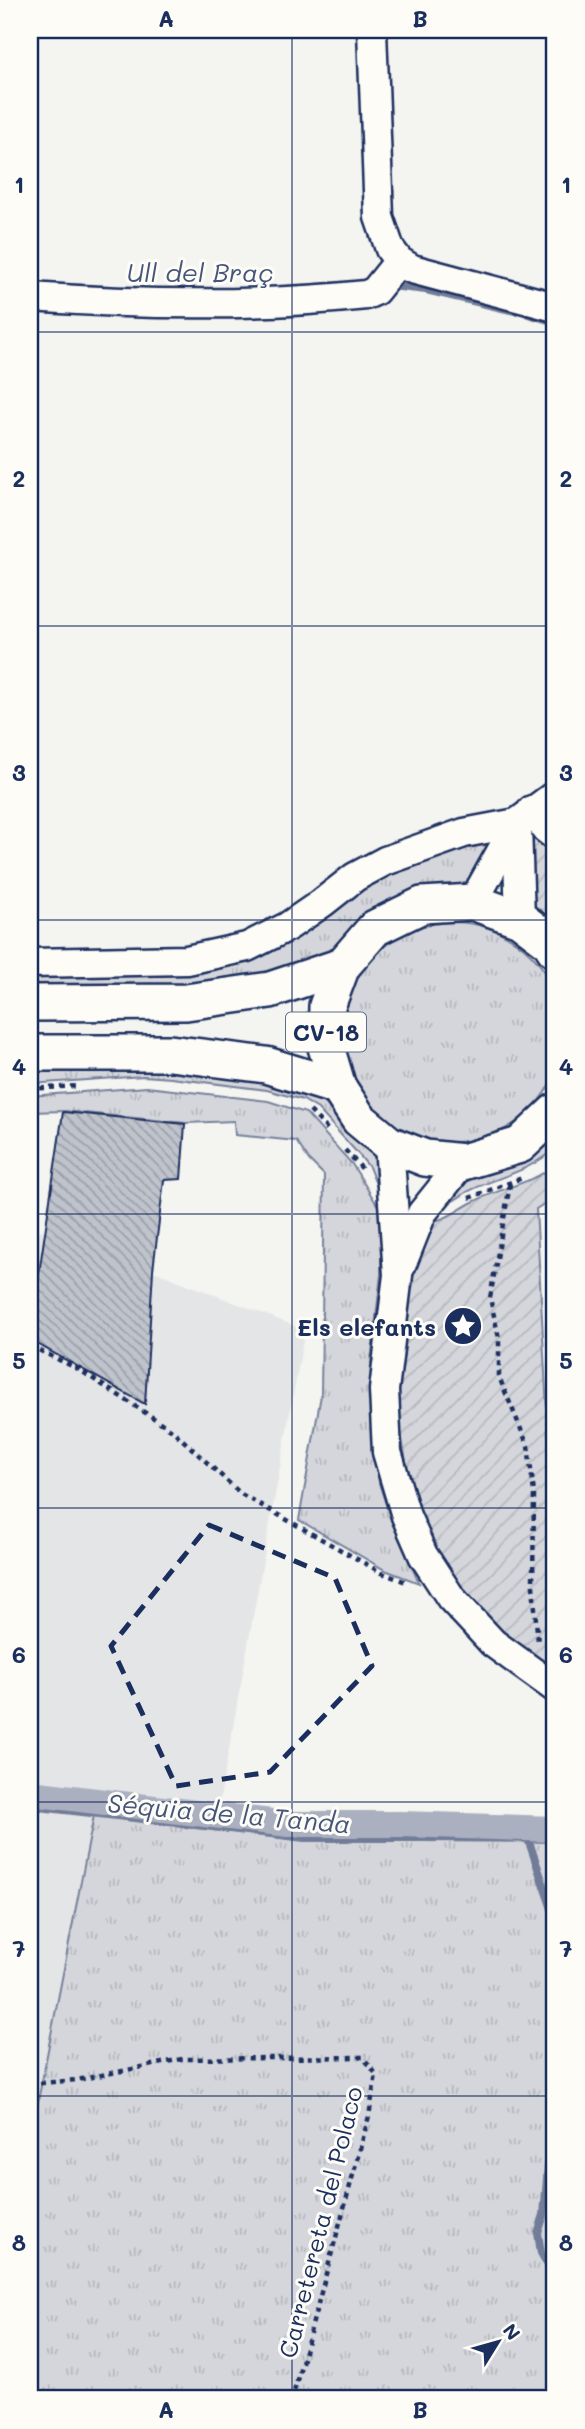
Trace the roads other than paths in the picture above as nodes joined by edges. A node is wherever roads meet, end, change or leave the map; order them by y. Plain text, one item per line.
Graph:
1 (372, 30) edge
2 (400, 261) junction
3 (30, 297) edge
4 (555, 307) edge
5 (555, 794) edge
6 (524, 817) junction
7 (555, 836) edge
8 (473, 902) junction
9 (520, 919) junction
10 (555, 950) edge
11 (30, 964) edge
12 (342, 967) junction
13 (30, 1003) edge
14 (30, 1053) edge
15 (338, 1087) junction
16 (555, 1112) edge
17 (389, 1144) junction
18 (463, 1162) junction
19 (398, 1275) junction
20 (548, 1684) edge

1 - 2 street
2 - 3 street
2 - 4 street
5 - 6 street
6 - 7 street
6 - 8 street
6 - 9 street
6 - 11 street
8 - 9 main road, CV-18
8 - 12 main road, CV-18
9 - 10 main road, CV-18
12 - 13 main road, CV-18
12 - 15 main road, CV-18
14 - 15 main road, CV-18
15 - 17 main road, CV-18
16 - 18 main road, CV-18
17 - 18 main road, CV-18
17 - 19 street
18 - 19 street
19 - 20 street

